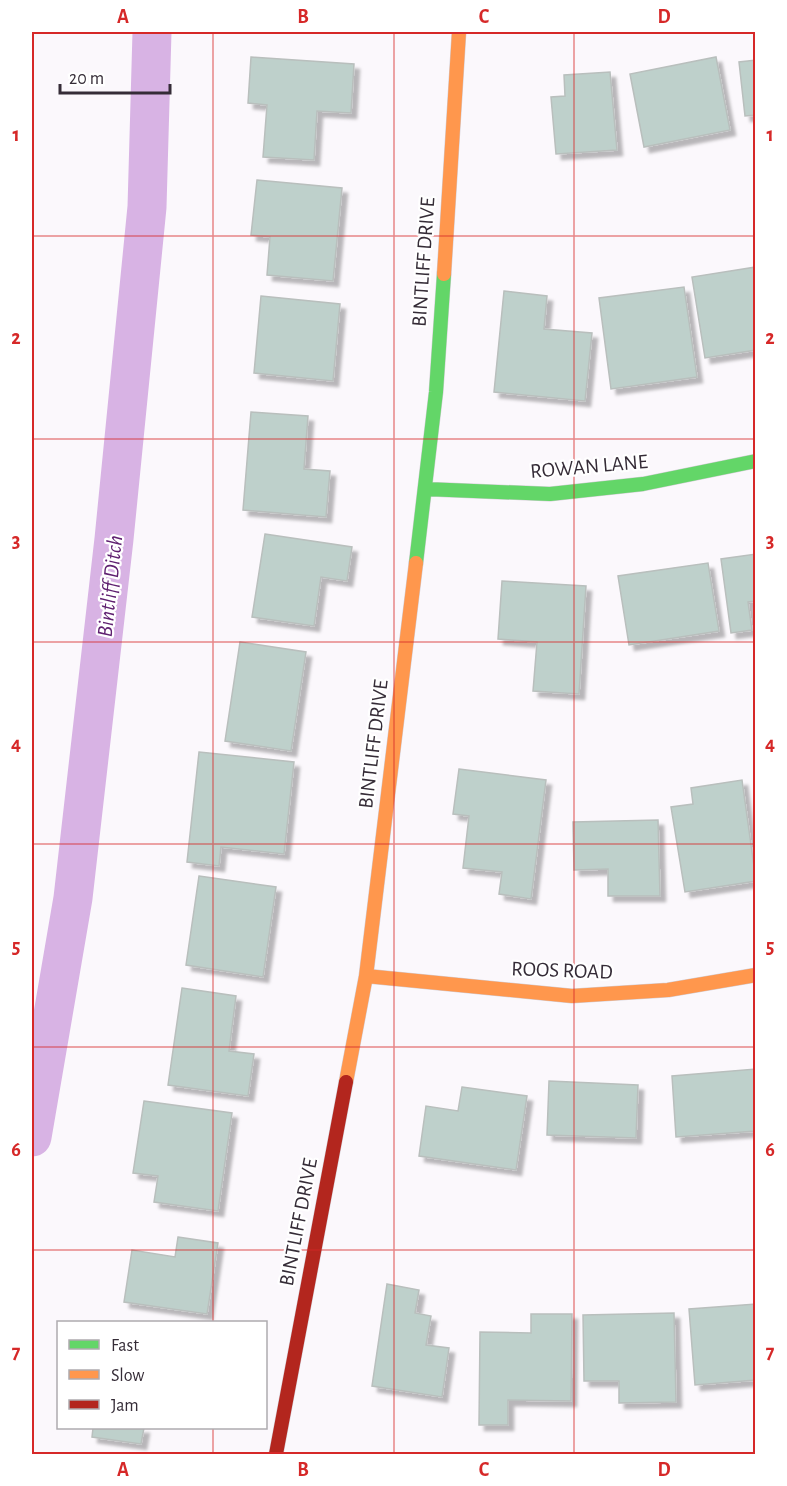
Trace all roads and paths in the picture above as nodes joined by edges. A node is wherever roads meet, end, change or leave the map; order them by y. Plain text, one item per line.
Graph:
1 (459, 32) edge
2 (756, 461) edge
3 (425, 489) junction
4 (756, 975) edge
5 (366, 976) junction
6 (276, 1455) edge

1 - 3 street, BINTLIFF DRIVE
2 - 3 street, ROWAN LANE
3 - 5 street, BINTLIFF DRIVE
4 - 5 street, ROOS ROAD
5 - 6 street, BINTLIFF DRIVE

